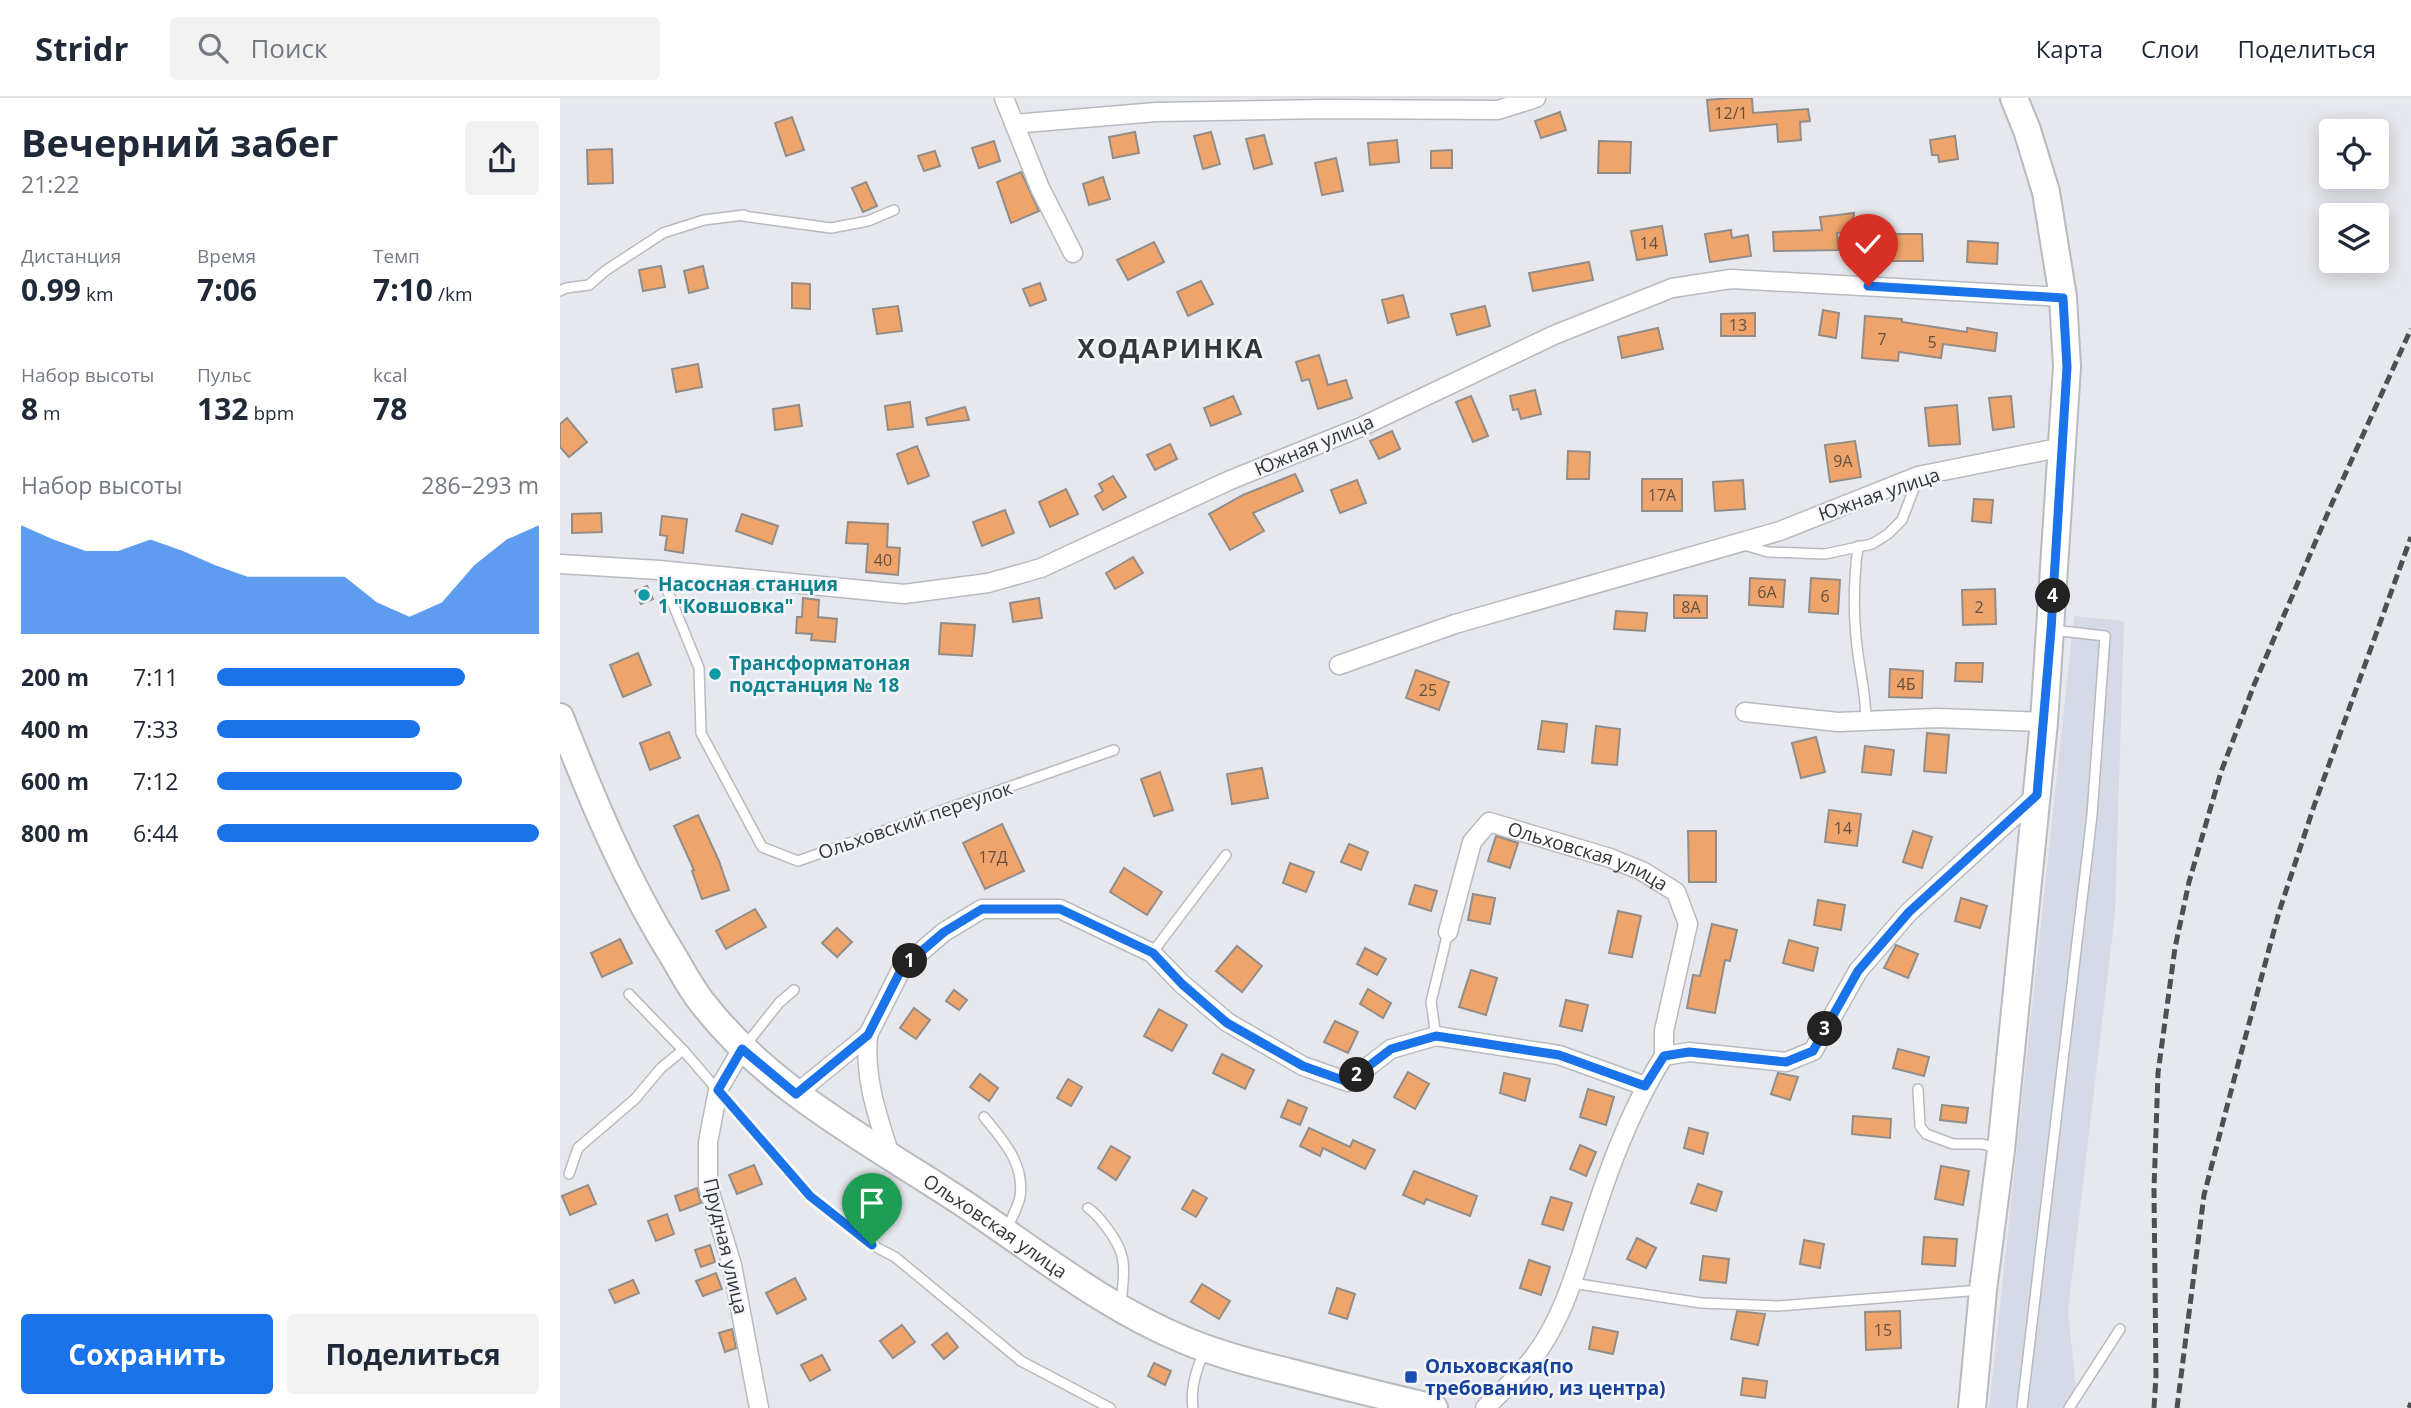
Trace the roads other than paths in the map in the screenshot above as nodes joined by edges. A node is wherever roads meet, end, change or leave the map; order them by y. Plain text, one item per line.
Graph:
1 (1004, 98) edge
2 (1536, 98) edge
3 (2014, 98) edge
4 (1014, 124) junction
5 (894, 210) dead end
6 (1073, 253) dead end
7 (560, 292) edge
8 (2063, 298) junction
9 (2063, 447) junction
10 (1918, 476) junction
11 (1740, 544) junction
12 (1858, 546) junction
13 (560, 564) edge
14 (659, 570) junction
15 (2051, 630) junction
16 (1339, 665) dead end
17 (1745, 712) dead end
18 (560, 717) edge
19 (1866, 720) junction
20 (2044, 722) junction
21 (1114, 750) dead end
22 (2037, 795) junction
23 (1226, 855) dead end
24 (1448, 932) joint
25 (1153, 953) junction
26 (794, 990) dead end
27 (629, 993) dead end
28 (868, 1035) junction
29 (1436, 1036) junction
30 (742, 1049) junction
31 (683, 1050) junction
32 (1664, 1056) junction
33 (1645, 1086) junction
34 (1918, 1089) dead end
35 (718, 1090) junction
36 (796, 1094) junction
37 (984, 1117) dead end
38 (2001, 1150) junction
39 (890, 1155) junction
40 (569, 1174) dead end
41 (1087, 1208) dead end
42 (1005, 1233) junction
43 (1572, 1283) junction
44 (1983, 1290) junction
45 (1121, 1310) junction
46 (2120, 1329) dead end
47 (1206, 1349) junction
48 (759, 1408) edge
49 (1110, 1408) edge
50 (1193, 1408) edge
51 (1434, 1408) edge
52 (1485, 1408) edge
53 (1972, 1408) edge
54 (2022, 1408) edge
55 (2069, 1408) edge

1 - 4 street
2 - 4 street
3 - 8 street
4 - 6 street
5 - 7 lane
8 - 9 street
8 - 14 street, Южная улица
9 - 10 street, Южная улица
9 - 15 street
10 - 11 street, Южная улица
10 - 12 lane
11 - 12 lane
11 - 16 street, Южная улица
12 - 19 lane
13 - 14 street, Южная улица
14 - 21 lane, Ольховский переулок
15 - 20 street
15 - 54 lane
17 - 19 street
18 - 30 street, Ольховская улица
19 - 20 street
20 - 22 street
22 - 32 street
22 - 38 street
23 - 25 lane
24 - 29 lane
24 - 32 street, Ольховская улица
25 - 28 street
25 - 29 street
26 - 30 lane
27 - 31 lane
28 - 36 street
28 - 39 street
29 - 33 street
30 - 35 street, Прудная улица
30 - 36 street, Ольховская улица
31 - 35 lane
31 - 40 lane
32 - 33 street, Ольховская улица
33 - 43 street, Ольховская улица
34 - 38 lane
35 - 48 street, Прудная улица
35 - 49 lane
36 - 39 street, Ольховская улица
37 - 42 lane
38 - 44 street
39 - 42 street, Ольховская улица
41 - 45 lane
42 - 45 street, Ольховская улица
43 - 44 lane
43 - 52 street, Ольховская улица
44 - 53 street
45 - 47 street, Ольховская улица
46 - 55 lane
47 - 50 lane
47 - 51 street, Ольховская улица

